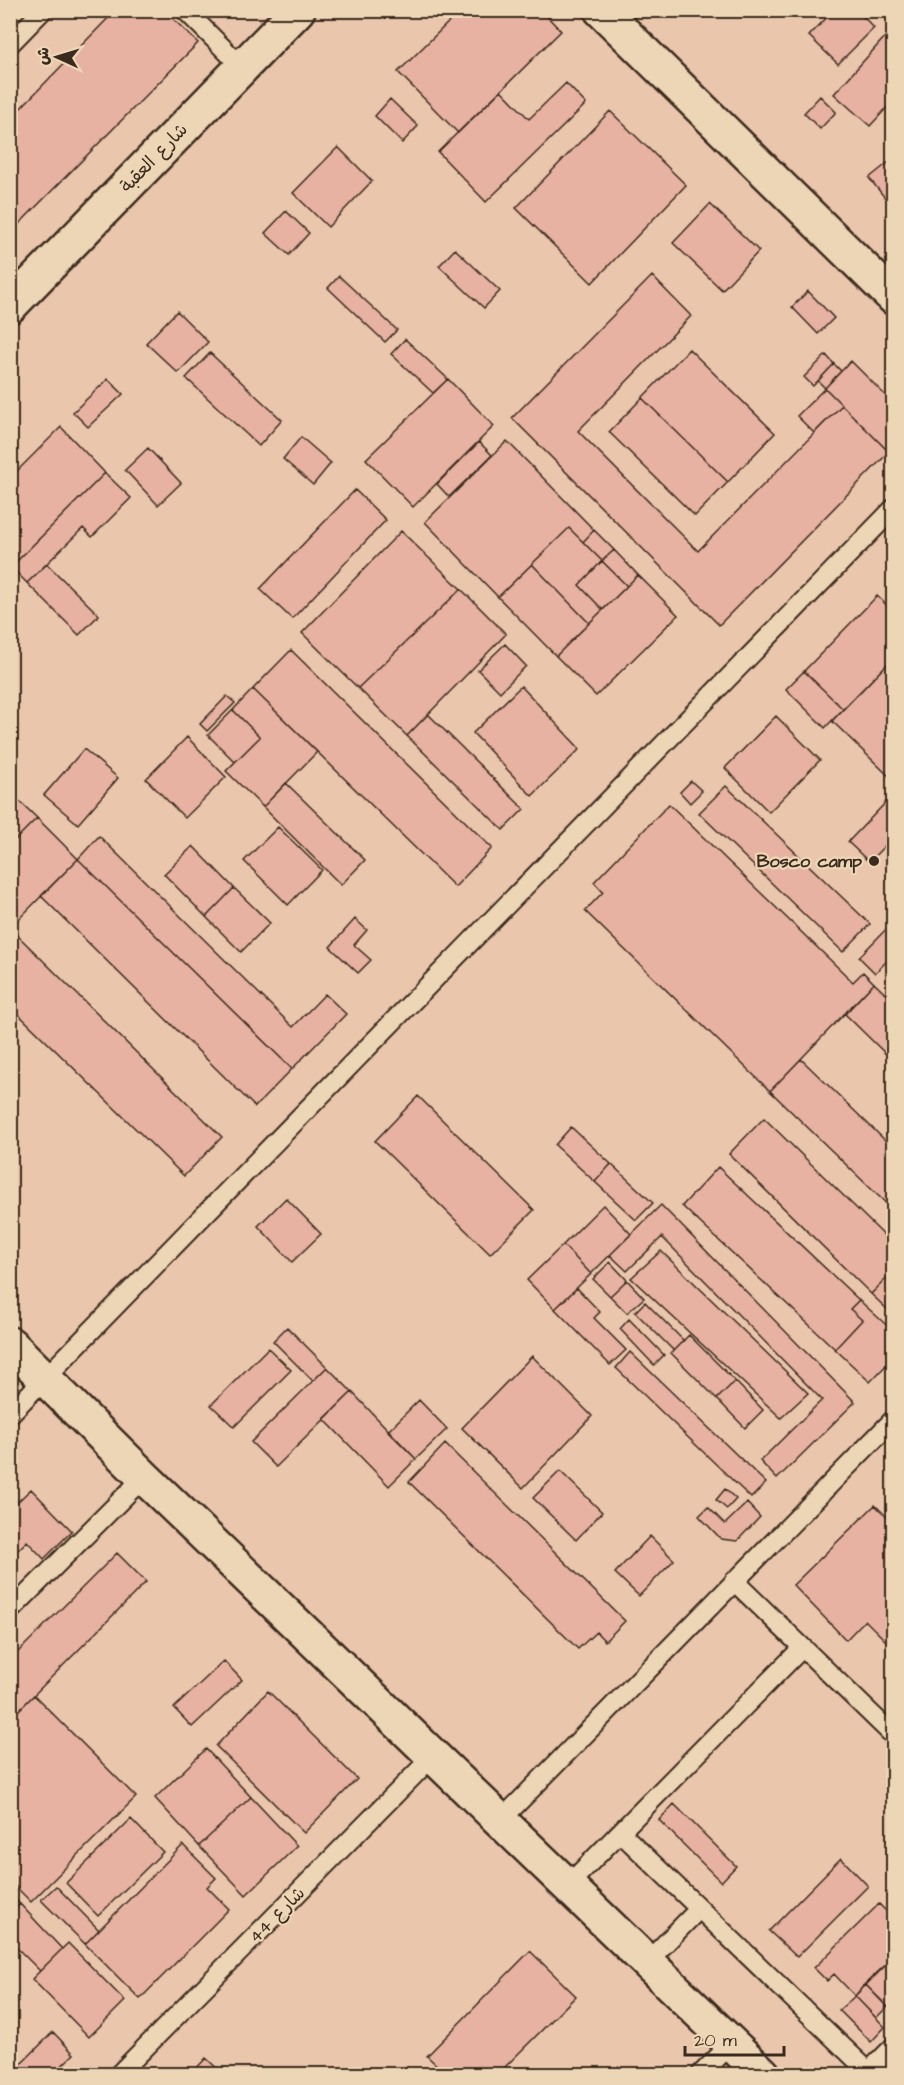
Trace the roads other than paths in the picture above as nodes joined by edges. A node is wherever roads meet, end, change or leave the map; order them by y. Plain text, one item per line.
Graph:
1 (44, 10) edge
2 (185, 10) edge
3 (298, 10) edge
4 (601, 10) edge
5 (10, 44) edge
6 (243, 68) junction
7 (894, 298) edge
8 (10, 306) edge
9 (894, 508) edge
10 (10, 1344) edge
11 (45, 1377) junction
12 (10, 1414) edge
13 (894, 1419) edge
14 (144, 1477) junction
15 (734, 1581) junction
16 (10, 1611) edge
17 (802, 1648) junction
18 (894, 1736) edge
19 (434, 1755) junction
20 (501, 1820) junction
21 (621, 1833) junction
22 (568, 1886) junction
23 (699, 1909) junction
24 (647, 1962) junction
25 (731, 2044) junction
26 (894, 2046) edge
27 (869, 2073) edge
28 (120, 2074) edge
29 (701, 2074) edge
30 (763, 2074) edge

1 - 5 lane
2 - 6 lane
3 - 6 street, شارع العقبة
4 - 7 street
6 - 8 street, شارع العقبة
9 - 11 lane
10 - 11 street
11 - 12 lane
11 - 14 street
13 - 15 lane
14 - 16 lane
14 - 19 street
15 - 17 lane
15 - 20 lane
17 - 18 lane
17 - 21 lane
19 - 20 street
19 - 28 lane, شارع 44
20 - 22 street
21 - 22 lane
21 - 23 lane
22 - 24 street
23 - 24 lane
23 - 27 lane
24 - 25 street
25 - 29 lane
25 - 30 street
26 - 27 lane

